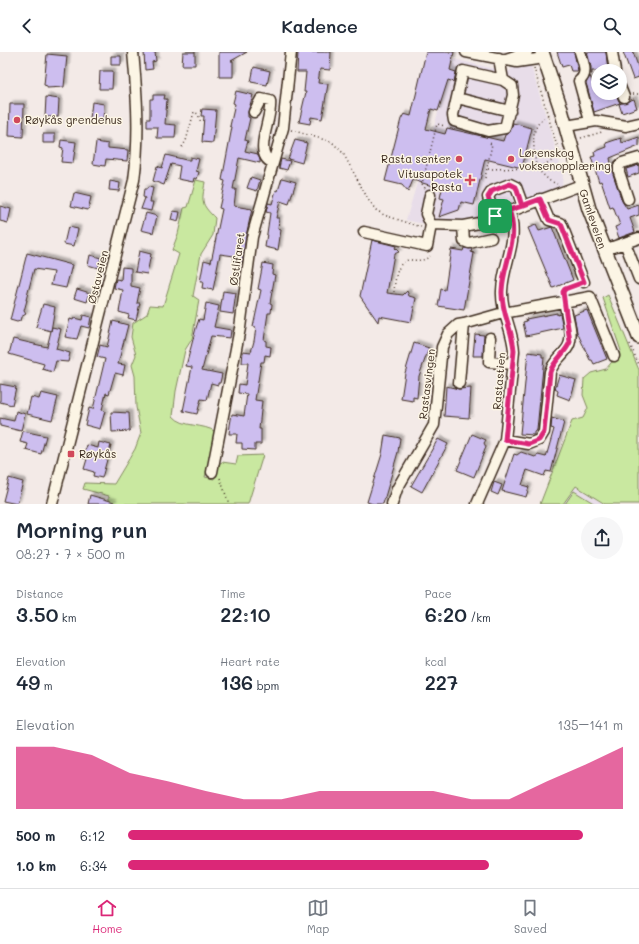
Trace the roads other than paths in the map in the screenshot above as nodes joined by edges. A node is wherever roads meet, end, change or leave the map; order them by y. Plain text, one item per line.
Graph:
1 (133, 52) edge
2 (291, 52) edge
3 (466, 52) edge
4 (527, 52) edge
5 (580, 52) edge
6 (612, 52) edge
7 (543, 55) edge
8 (502, 59) junction
9 (614, 64) edge
10 (503, 80) junction
11 (457, 98) junction
12 (510, 111) junction
13 (254, 112) dead end
14 (590, 121) junction
15 (639, 123) edge
16 (566, 126) junction
17 (639, 158) edge
18 (273, 162) junction
19 (581, 185) junction
20 (430, 196) road end
21 (540, 199) junction
22 (628, 199) dead end
23 (522, 206) junction
24 (509, 210) junction
25 (495, 216) junction
26 (431, 225) junction
27 (464, 226) junction
28 (364, 232) dead end
29 (491, 238) dead end
30 (639, 238) edge
31 (625, 243) junction
32 (604, 250) junction
33 (639, 279) edge
34 (584, 282) road end
35 (564, 302) junction
36 (503, 313) junction
37 (464, 324) junction
38 (639, 337) edge
39 (490, 338) dead end
40 (614, 356) dead end
41 (513, 364) junction
42 (459, 383) dead end
43 (505, 440) junction
44 (216, 474) road end
45 (52, 504) edge
46 (392, 504) edge
47 (477, 504) edge

1 - 45 street, Østaveien
2 - 18 street, Østlifaret
3 - 8 street
4 - 8 street
5 - 14 street
6 - 9 street
7 - 8 street
7 - 16 main road, Gamleveien
8 - 10 street
10 - 11 street
10 - 12 street
11 - 12 street
11 - 12 street
13 - 18 street
14 - 15 street
14 - 16 street
16 - 19 main road, Gamleveien
17 - 22 street
18 - 44 street, Østlifaret
19 - 21 street
19 - 32 main road, Gamleveien
20 - 26 street
21 - 23 street
21 - 34 street
23 - 24 street
23 - 25 street
24 - 25 street
24 - 36 street, Rastastien
25 - 27 street
26 - 27 street
26 - 28 street
27 - 29 street
30 - 31 street
31 - 32 street
31 - 33 street
32 - 38 main road, Gamleveien
35 - 36 street, Rastasvingen
35 - 40 street, Rastasvingen
35 - 43 street
36 - 37 street, Rastasvingen
36 - 41 street, Rastastien
37 - 42 street
37 - 46 street, Rastasvingen
39 - 41 street
41 - 43 street, Rastastien
43 - 47 street, Rastastien

